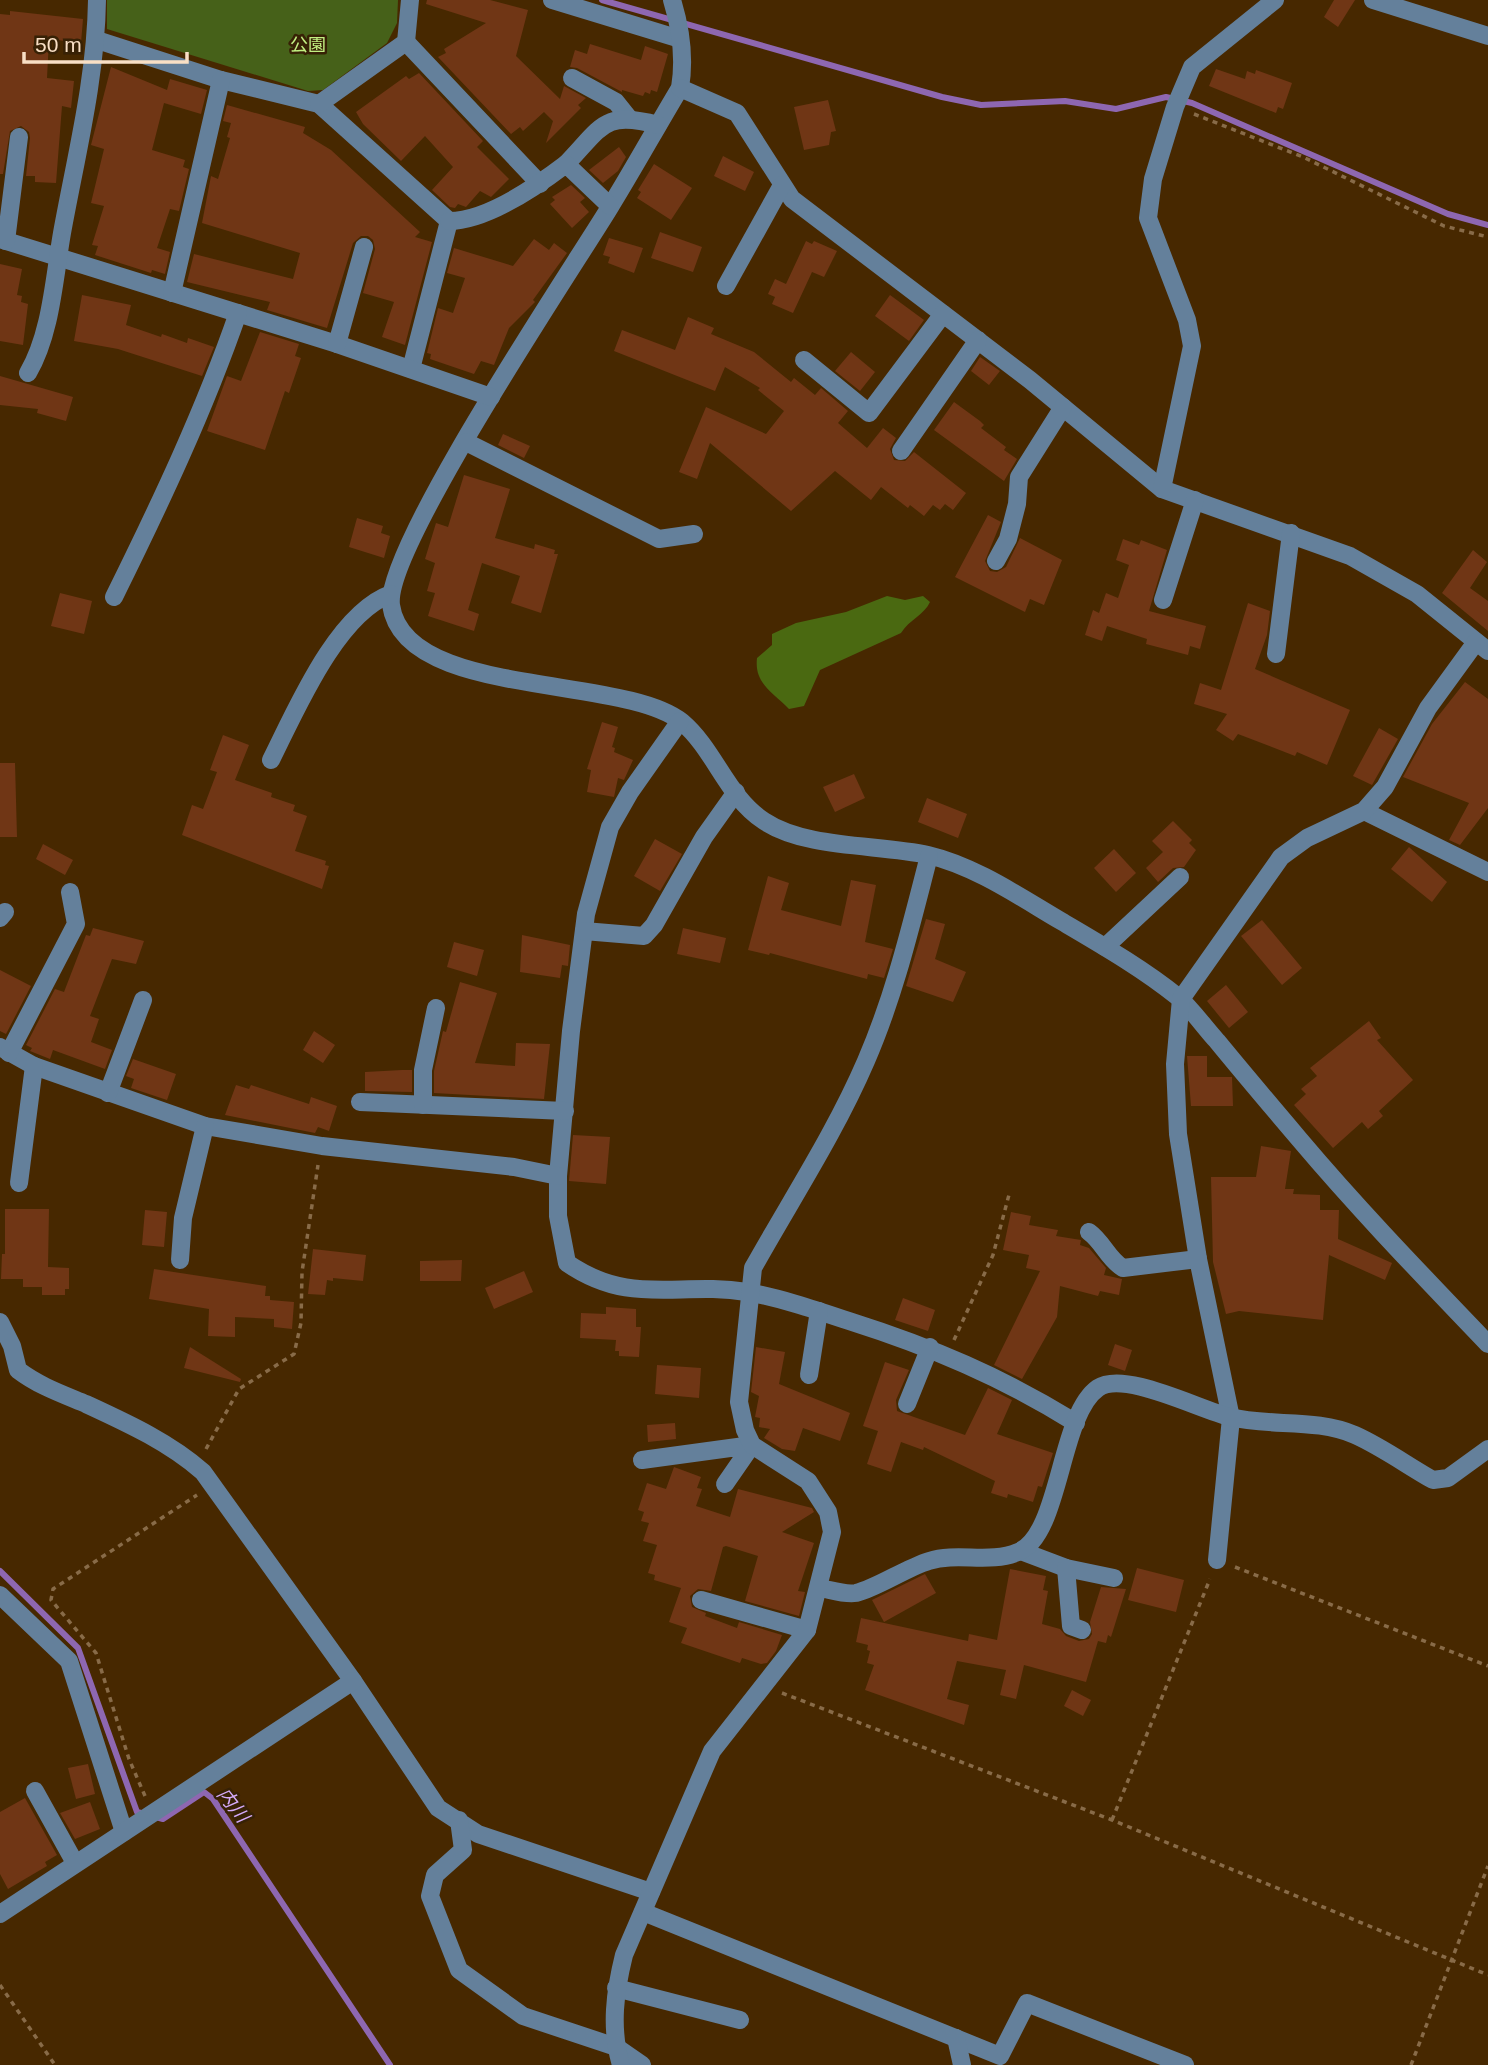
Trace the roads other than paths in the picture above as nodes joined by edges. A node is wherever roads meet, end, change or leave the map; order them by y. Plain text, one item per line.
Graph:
1 (97, 0) edge
2 (410, 0) edge
3 (552, 0) edge
4 (672, 0) edge
5 (1275, 0) edge
6 (1373, 0) edge
7 (1488, 36) edge
8 (680, 39) junction
9 (97, 40) junction
10 (406, 42) junction
11 (572, 78) dead end
12 (221, 80) junction
13 (680, 88) junction
14 (319, 104) junction
15 (628, 117) junction
16 (658, 125) junction
17 (19, 137) dead end
18 (566, 164) junction
19 (540, 184) junction
20 (782, 185) junction
21 (610, 206) junction
22 (449, 221) junction
23 (3, 240) edge
24 (364, 247) dead end
25 (57, 258) junction
26 (726, 286) dead end
27 (172, 293) junction
28 (237, 313) junction
29 (943, 314) junction
30 (978, 340) junction
31 (337, 344) junction
32 (804, 360) dead end
33 (411, 369) junction
34 (28, 373) dead end
35 (491, 397) junction
36 (1063, 407) junction
37 (466, 442) junction
38 (901, 451) dead end
39 (1162, 489) junction
40 (1195, 500) junction
41 (1291, 533) junction
42 (694, 534) dead end
43 (996, 561) dead end
44 (391, 594) junction
45 (114, 597) dead end
46 (1163, 600) dead end
47 (1485, 649) edge
48 (1276, 654) dead end
49 (680, 721) junction
50 (271, 760) dead end
51 (736, 792) junction
52 (1364, 811) junction
53 (929, 856) junction
54 (1488, 872) edge
55 (1180, 877) dead end
56 (70, 892) dead end
57 (584, 931) junction
58 (1105, 947) junction
59 (1181, 999) junction
60 (143, 1000) dead end
61 (436, 1008) dead end
62 (5, 1050) edge
63 (34, 1066) junction
64 (108, 1093) junction
65 (360, 1102) dead end
66 (423, 1105) junction
67 (565, 1111) junction
68 (205, 1126) junction
69 (558, 1175) junction
70 (19, 1183) dead end
71 (1089, 1232) dead end
72 (1198, 1259) junction
73 (180, 1260) dead end
74 (748, 1292) junction
75 (820, 1311) junction
76 (0, 1322) edge
77 (1488, 1344) edge
78 (930, 1347) junction
79 (809, 1375) dead end
80 (907, 1404) dead end
81 (1231, 1418) junction
82 (1076, 1423) junction
83 (752, 1445) junction
84 (1488, 1449) edge
85 (642, 1460) dead end
86 (725, 1484) dead end
87 (1021, 1552) junction
88 (1217, 1560) road end
89 (1066, 1568) junction
90 (1114, 1578) dead end
91 (820, 1588) junction
92 (0, 1595) edge
93 (701, 1600) dead end
94 (807, 1630) junction
95 (1082, 1630) dead end
96 (353, 1681) junction
97 (35, 1791) dead end
98 (459, 1820) junction
99 (124, 1832) junction
100 (75, 1863) junction
101 (651, 1892) junction
102 (2, 1908) edge
103 (643, 1912) junction
104 (616, 1988) junction
105 (740, 2020) dead end
106 (956, 2038) junction
107 (616, 2047) junction
108 (621, 2065) edge
109 (642, 2065) edge
110 (962, 2065) edge
111 (1185, 2065) edge

1 - 9 street
2 - 10 street
3 - 8 street
4 - 8 street
5 - 39 street
6 - 7 street
8 - 13 street
9 - 12 street
9 - 25 street
10 - 14 street
10 - 19 street
11 - 15 street
12 - 14 street
12 - 27 street
13 - 16 street
13 - 20 street
14 - 22 street
15 - 16 street
15 - 18 street
16 - 21 street
17 - 23 street
18 - 19 street
18 - 21 street
19 - 22 street
20 - 26 street
20 - 29 street
21 - 35 street
22 - 33 street
23 - 25 street
24 - 31 street
25 - 27 street
25 - 34 street
27 - 28 street
28 - 31 street
28 - 45 street
29 - 30 street
29 - 32 street
30 - 36 street
30 - 38 street
31 - 33 street
33 - 35 street
35 - 37 street
36 - 39 street
36 - 43 street
37 - 42 street
37 - 44 street
39 - 40 street
40 - 41 street
40 - 46 street
41 - 47 street
41 - 48 street
44 - 49 street
44 - 50 street
47 - 52 street
49 - 51 street
49 - 57 street
51 - 53 street
51 - 57 street
52 - 54 street
52 - 59 street
53 - 58 street
53 - 74 street
55 - 58 street
56 - 62 street
57 - 67 street
58 - 59 street
59 - 72 street
59 - 77 street
60 - 64 street
61 - 66 street
62 - 63 street
63 - 64 street
63 - 70 street
64 - 68 street
65 - 66 street
66 - 67 street
67 - 69 street
68 - 69 street
68 - 73 street
69 - 74 street
71 - 72 street
72 - 81 street
74 - 75 street
74 - 83 street
75 - 78 street
75 - 79 street
76 - 96 street
78 - 80 street
78 - 82 street
81 - 82 street
81 - 84 street
81 - 88 street
82 - 87 street
83 - 85 street
83 - 86 street
83 - 91 street
87 - 89 street
87 - 91 street
89 - 90 street
89 - 95 street
91 - 94 street
92 - 99 street
93 - 94 street
94 - 101 street
96 - 98 street
96 - 99 street
97 - 100 street
98 - 101 street
98 - 107 street
99 - 100 street
100 - 102 street
101 - 103 street
103 - 104 street
103 - 106 street
104 - 105 street
104 - 107 street
106 - 110 street
106 - 111 street
107 - 108 street
107 - 109 street

